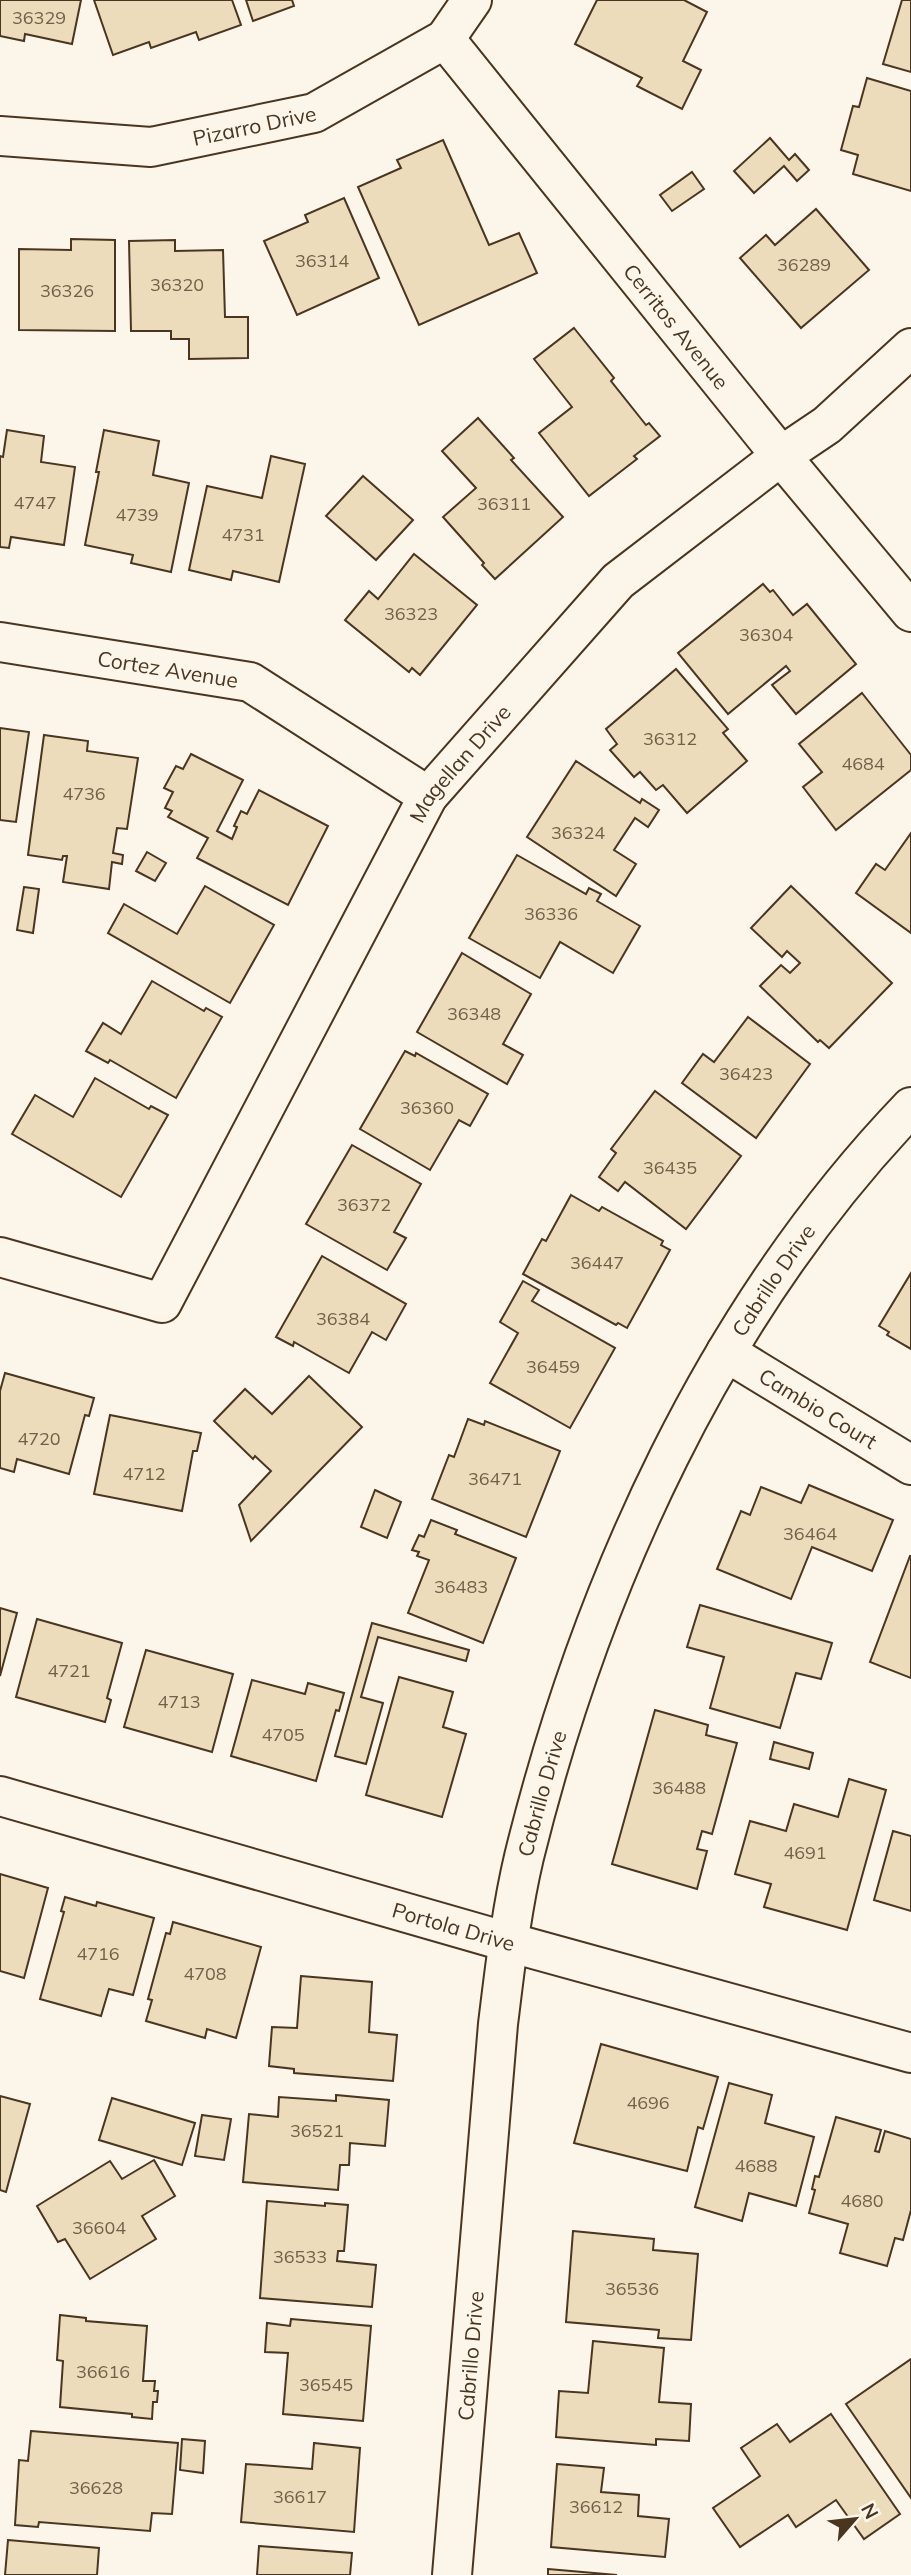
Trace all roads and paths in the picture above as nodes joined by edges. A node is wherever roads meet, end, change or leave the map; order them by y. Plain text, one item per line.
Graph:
1 (472, 0) edge
2 (445, 39) junction
3 (0, 135) edge
4 (911, 348) edge
5 (781, 456) junction
6 (911, 612) edge
7 (0, 642) edge
8 (428, 796) junction
9 (911, 1107) edge
10 (0, 1257) edge
11 (726, 1352) junction
12 (911, 1465) edge
13 (0, 1796) edge
14 (508, 1942) junction
15 (911, 2053) edge
16 (452, 2575) edge

1 - 2 street, Pizarro Drive
2 - 3 street, Pizarro Drive
2 - 5 street, Cerritos Avenue
4 - 5 street, Magellan Drive
5 - 6 street, Cerritos Avenue
5 - 8 street, Magellan Drive
7 - 8 street, Cortez Avenue
8 - 10 street, Magellan Drive
9 - 11 street, Cabrillo Drive
11 - 12 street, Cambio Court
11 - 14 street, Cabrillo Drive
13 - 14 street, Portola Drive
14 - 15 street, Portola Drive
14 - 16 street, Cabrillo Drive

